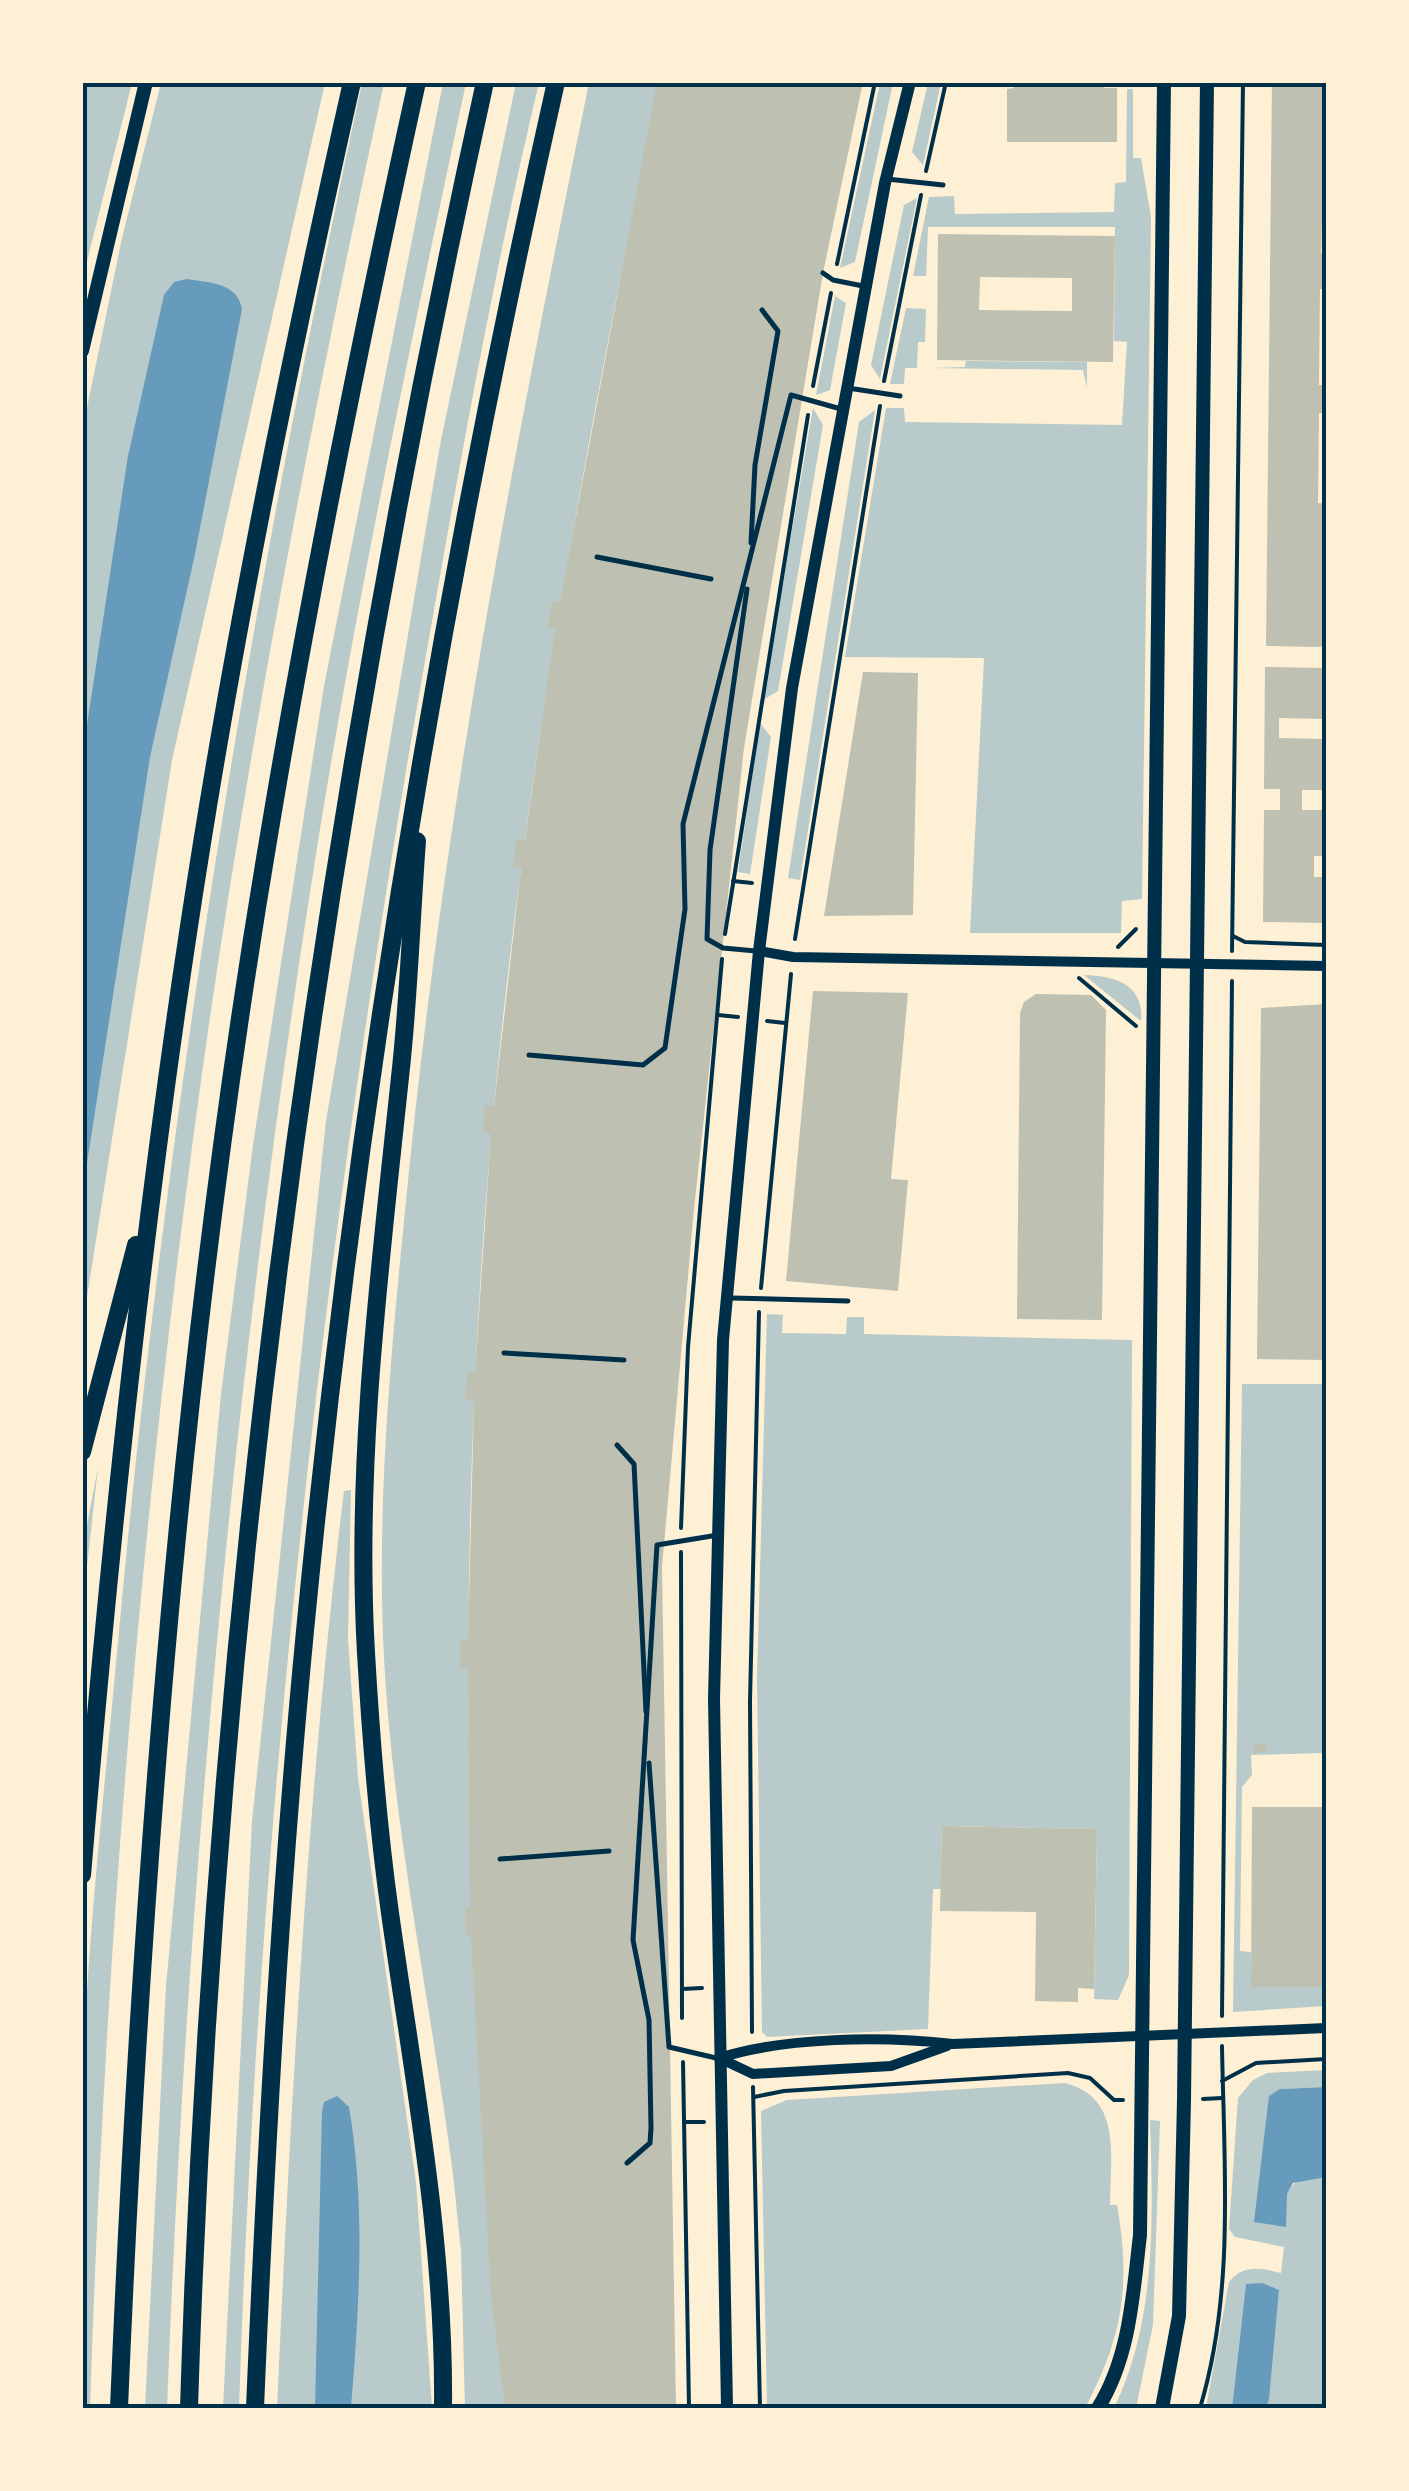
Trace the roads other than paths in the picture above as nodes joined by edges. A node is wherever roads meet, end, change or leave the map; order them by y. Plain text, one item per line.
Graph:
1 (146, 82) edge
2 (352, 82) edge
3 (418, 82) edge
4 (485, 82) edge
5 (556, 82) edge
6 (910, 82) edge
7 (1164, 82) edge
8 (1207, 82) edge
9 (886, 179) junction
10 (943, 186) dead end
11 (824, 273) dead end
12 (866, 286) junction
13 (762, 310) dead end
14 (82, 351) edge
15 (848, 388) junction
16 (900, 396) dead end
17 (844, 409) junction
18 (596, 557) dead end
19 (750, 559) junction
20 (711, 579) dead end
21 (424, 736) junction
22 (759, 952) junction
23 (1155, 964) junction
24 (1198, 964) junction
25 (1326, 966) edge
26 (529, 1055) dead end
27 (156, 1173) junction
28 (727, 1298) junction
29 (848, 1301) dead end
30 (504, 1353) dead end
31 (624, 1360) dead end
32 (617, 1445) dead end
33 (82, 1452) edge
34 (718, 1534) junction
35 (648, 1741) junction
36 (609, 1852) dead end
37 (500, 1859) dead end
38 (82, 1875) edge
39 (1326, 2028) edge
40 (1184, 2033) junction
41 (1144, 2034) junction
42 (953, 2044) junction
43 (719, 2058) junction
44 (627, 2162) dead end
45 (120, 2408) edge
46 (189, 2408) edge
47 (255, 2408) edge
48 (443, 2408) edge
49 (726, 2408) edge
50 (1098, 2408) edge
51 (1162, 2408) edge

1 - 14 main road
2 - 27 highway
3 - 45 highway
4 - 46 highway
5 - 21 highway
6 - 9 street
7 - 23 main road
8 - 24 main road
9 - 10 lane
9 - 12 street
11 - 12 lane
12 - 15 street
13 - 19 lane
15 - 16 lane
15 - 17 street
17 - 19 lane
17 - 22 street
18 - 20 lane
19 - 22 lane
19 - 26 lane
21 - 47 highway
21 - 48 highway
22 - 23 street
22 - 28 street
23 - 24 street
23 - 41 main road
24 - 25 street
24 - 40 main road
27 - 33 highway
27 - 38 highway
28 - 29 lane
28 - 34 street
30 - 31 lane
32 - 35 lane
34 - 35 lane
34 - 43 street
35 - 43 lane
35 - 44 lane
36 - 37 lane
39 - 40 street
40 - 41 street
40 - 51 main road
41 - 42 street
41 - 50 main road
42 - 43 street
42 - 43 street
43 - 49 street

